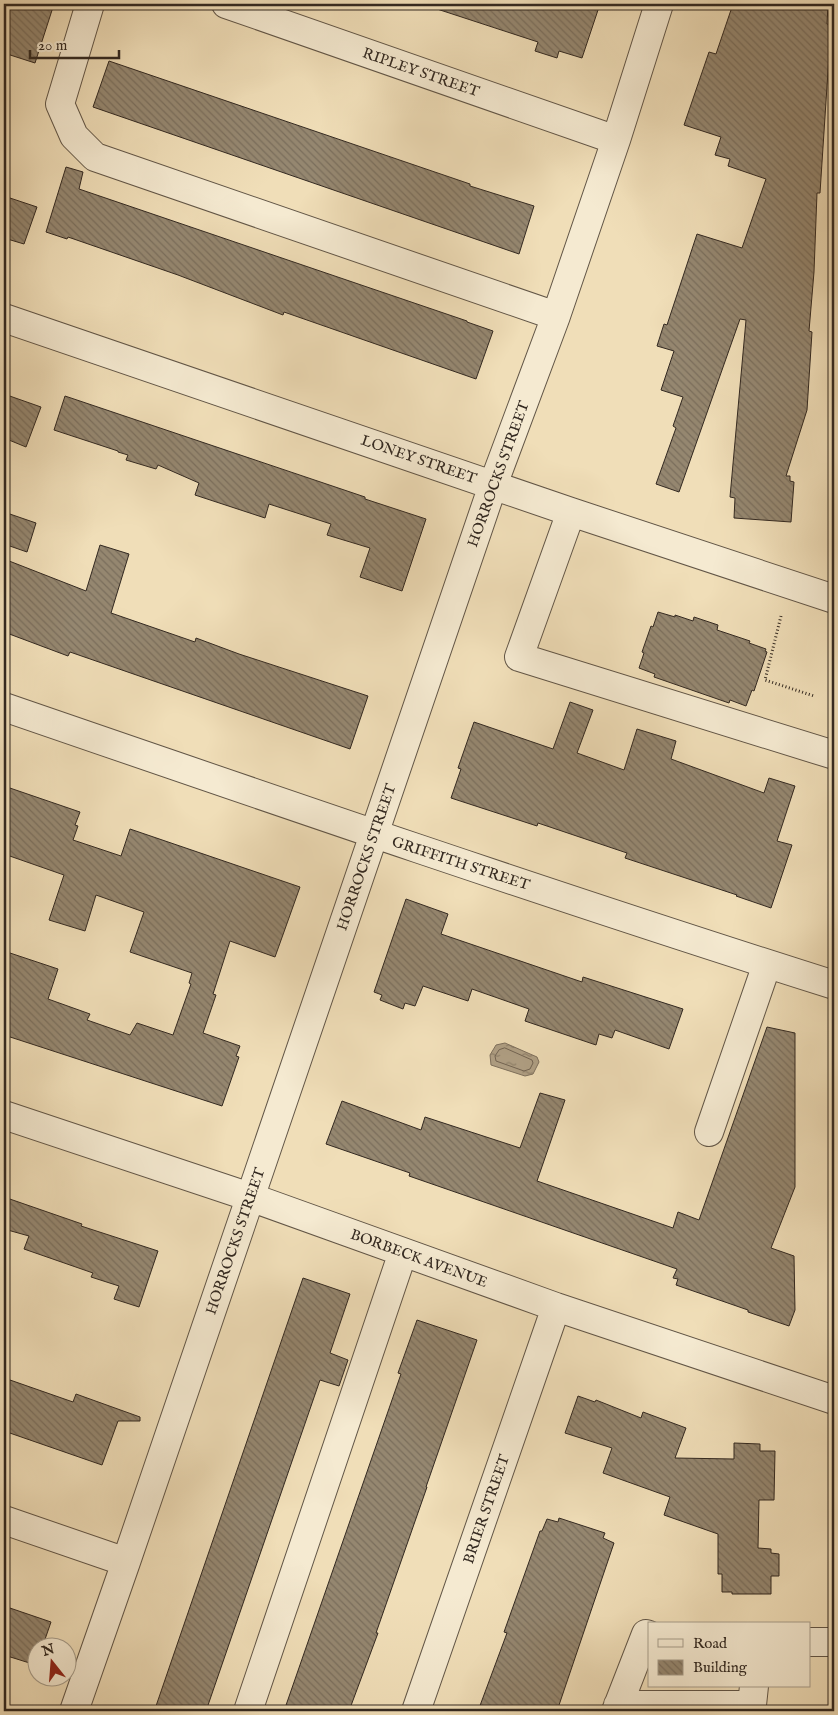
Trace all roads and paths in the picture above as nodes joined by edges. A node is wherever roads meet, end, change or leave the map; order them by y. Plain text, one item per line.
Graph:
1 (90, 4) edge
2 (226, 4) edge
3 (659, 4) edge
4 (616, 140) junction
5 (556, 316) junction
6 (4, 318) edge
7 (493, 485) junction
8 (571, 512) junction
9 (834, 599) edge
10 (781, 616) dead end
11 (814, 696) dead end
12 (4, 707) edge
13 (834, 755) edge
14 (374, 834) junction
15 (767, 964) junction
16 (834, 985) edge
17 (4, 1115) edge
18 (709, 1132) dead end
19 (250, 1197) junction
20 (403, 1252) junction
21 (556, 1307) junction
22 (834, 1400) edge
23 (4, 1520) edge
24 (126, 1562) junction
25 (648, 1635) edge
26 (810, 1642) edge
27 (834, 1642) edge
28 (754, 1688) edge
29 (617, 1708) edge
30 (74, 1711) edge
31 (248, 1711) edge
32 (416, 1711) edge

1 - 5 street
2 - 4 street, RIPLEY STREET
3 - 4 street, HORROCKS STREET
4 - 5 street, HORROCKS STREET
5 - 7 street, HORROCKS STREET
6 - 7 street, LONEY STREET
7 - 8 street, LONEY STREET
7 - 14 street, HORROCKS STREET
8 - 9 street, LONEY STREET
8 - 13 street
10 - 11 path
12 - 14 street, GRIFFITH STREET
14 - 15 street, GRIFFITH STREET
14 - 19 street, HORROCKS STREET
15 - 16 street, GRIFFITH STREET
15 - 18 street
17 - 19 street, BORBECK AVENUE
19 - 20 street, BORBECK AVENUE
19 - 24 street, HORROCKS STREET
20 - 21 street, BORBECK AVENUE
20 - 31 street
21 - 22 street, BORBECK AVENUE
21 - 32 street, BRIER STREET
23 - 24 street
24 - 30 street, HORROCKS STREET
25 - 29 street
26 - 27 street
28 - 29 street

